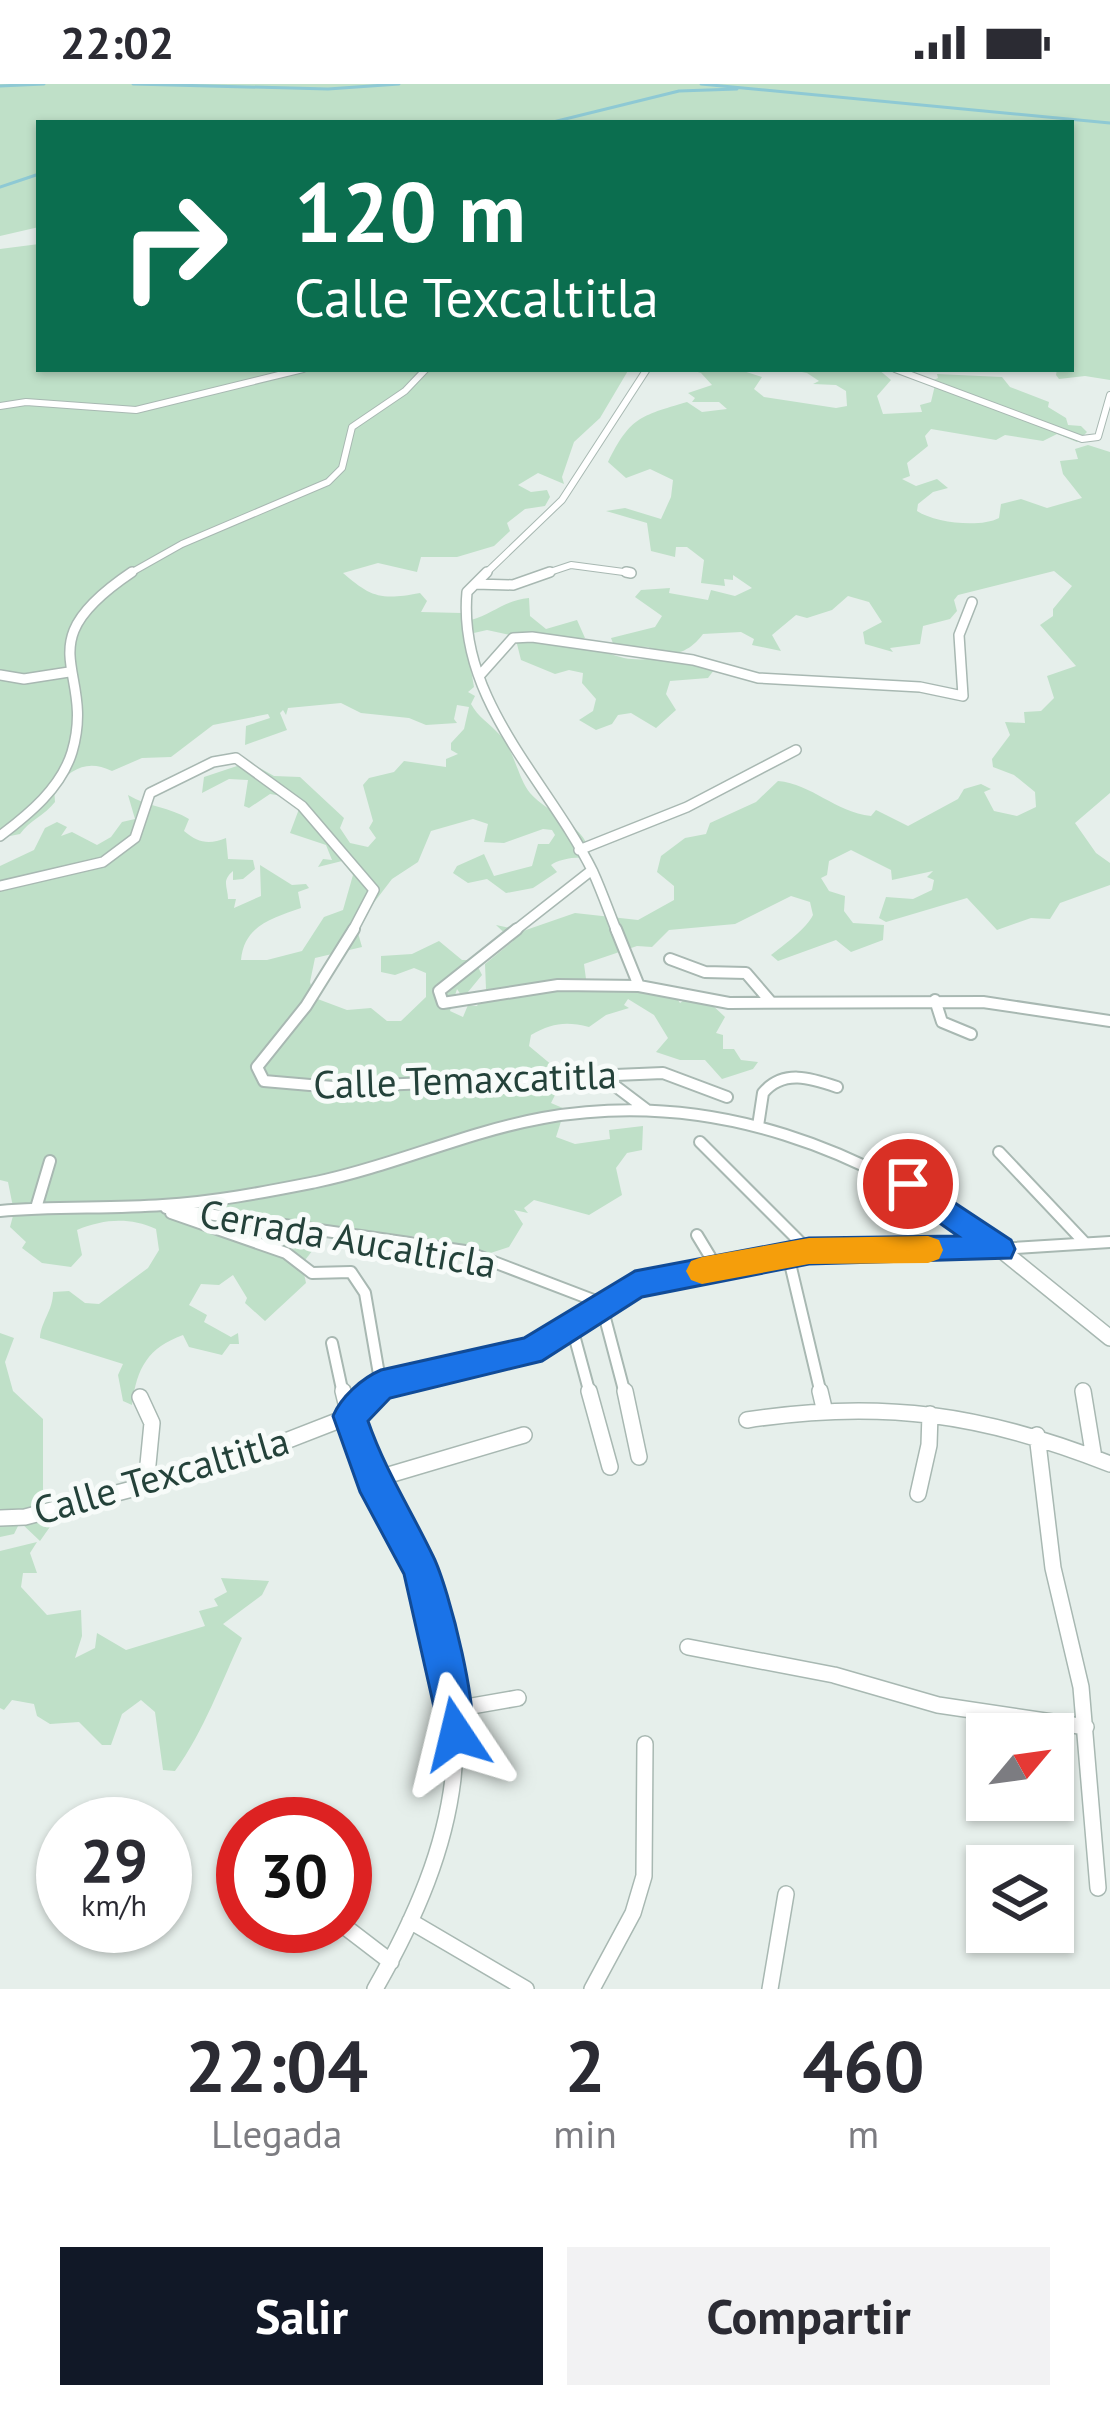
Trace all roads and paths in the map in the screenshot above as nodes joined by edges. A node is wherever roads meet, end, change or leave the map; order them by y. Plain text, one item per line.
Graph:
1 (289, 372) edge
2 (423, 372) edge
3 (645, 372) edge
4 (903, 372) edge
5 (1110, 395) edge
6 (0, 406) edge
7 (1106, 435) edge
8 (631, 572) dead end
9 (475, 584) junction
10 (972, 602) dead end
11 (69, 672) junction
12 (481, 674) junction
13 (0, 675) edge
14 (796, 750) dead end
15 (0, 836) edge
16 (579, 850) junction
17 (592, 870) junction
18 (0, 886) edge
19 (670, 959) dead end
20 (639, 986) junction
21 (935, 1000) junction
22 (770, 1001) junction
23 (1110, 1021) edge
24 (970, 1034) dead end
25 (599, 1075) junction
26 (837, 1087) dead end
27 (727, 1097) dead end
28 (647, 1110) junction
29 (758, 1126) junction
30 (700, 1142) dead end
31 (999, 1152) dead end
32 (50, 1161) dead end
33 (145, 1206) junction
34 (36, 1208) junction
35 (0, 1211) edge
36 (697, 1235) dead end
37 (1110, 1242) edge
38 (1085, 1243) junction
39 (1000, 1249) junction
40 (809, 1251) junction
41 (788, 1255) junction
42 (717, 1268) junction
43 (601, 1303) junction
44 (571, 1324) junction
45 (1110, 1338) edge
46 (332, 1343) dead end
47 (381, 1385) junction
48 (1083, 1391) dead end
49 (140, 1397) dead end
50 (824, 1408) junction
51 (930, 1414) junction
52 (350, 1416) junction
53 (747, 1420) dead end
54 (524, 1435) dead end
55 (1037, 1435) junction
56 (639, 1457) dead end
57 (1094, 1459) junction
58 (1110, 1464) edge
59 (610, 1467) dead end
60 (372, 1480) junction
61 (146, 1485) junction
62 (918, 1494) dead end
63 (0, 1518) edge
64 (688, 1647) dead end
65 (518, 1698) dead end
66 (455, 1708) junction
67 (1086, 1727) junction
68 (645, 1744) dead end
69 (1098, 1888) dead end
70 (786, 1894) dead end
71 (410, 1921) junction
72 (372, 1947) edge
73 (391, 1962) junction
74 (375, 1989) edge
75 (526, 1989) edge
76 (592, 1989) edge
77 (770, 1989) edge

1 - 6 street
2 - 11 street
3 - 9 street
4 - 7 street
5 - 7 street
8 - 9 street
9 - 12 street
10 - 12 street
11 - 13 street
11 - 15 street
12 - 16 street
14 - 16 street
16 - 17 street
17 - 20 street
17 - 20 street
18 - 25 street, Calle Temaxcatitla
19 - 22 street
20 - 22 street
21 - 22 street
21 - 23 street
21 - 24 street
25 - 27 street, Calle Temaxcatitla
25 - 28 street
26 - 29 street
28 - 29 street
28 - 33 street
29 - 39 street
30 - 40 street
31 - 38 street
32 - 34 street
33 - 34 street
33 - 43 street, Cerrada Aucalticla
33 - 47 street
34 - 35 street
36 - 42 street
37 - 38 street
38 - 39 street
39 - 40 street
39 - 45 street
40 - 41 street
41 - 42 street
41 - 50 street
42 - 43 street
43 - 44 street
43 - 56 street
44 - 47 street
44 - 59 street
46 - 52 street
47 - 52 street, Calle Texcaltitla
48 - 57 street
49 - 61 street
50 - 51 street
50 - 53 street
51 - 55 street
51 - 62 street
52 - 60 street
52 - 61 street, Calle Texcaltitla
54 - 60 street
55 - 57 street
55 - 67 street
57 - 58 street
60 - 66 street
61 - 63 street, Calle Texcaltitla
64 - 67 street
65 - 66 street
66 - 71 street
67 - 69 street
68 - 76 street
70 - 77 street
71 - 73 street
71 - 75 street
72 - 73 street
73 - 74 street

